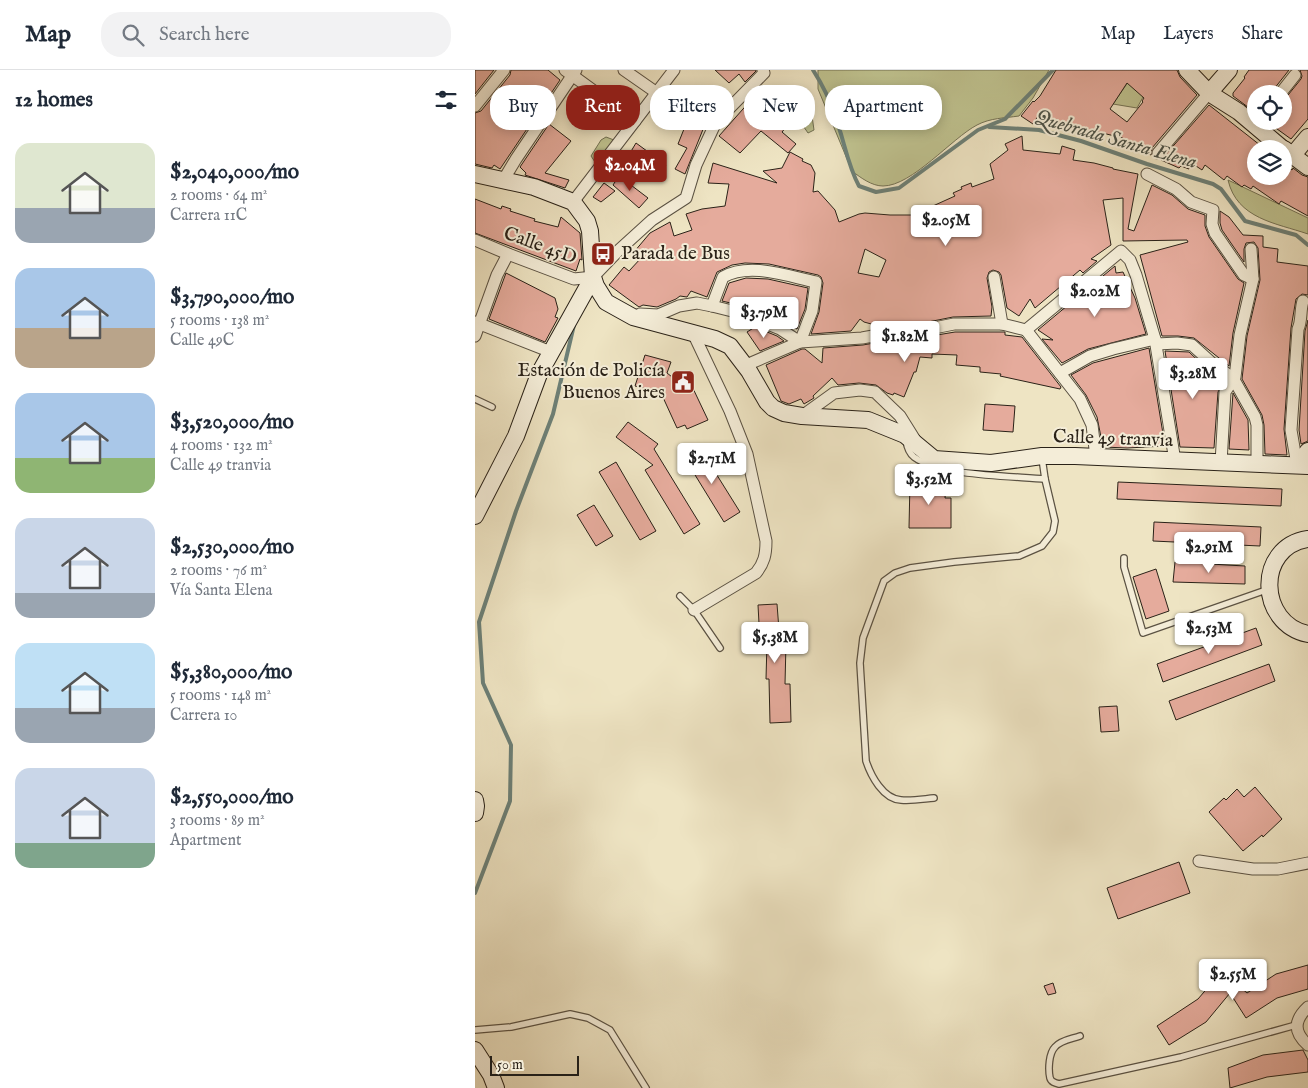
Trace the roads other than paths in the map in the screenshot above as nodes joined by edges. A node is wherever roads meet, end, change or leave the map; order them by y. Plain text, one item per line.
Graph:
1 (504, 70) edge
2 (624, 70) edge
3 (674, 70) edge
4 (1187, 70) edge
5 (1229, 70) edge
6 (571, 72) edge
7 (763, 72) edge
8 (1295, 75) dead end
9 (588, 85) edge
10 (663, 85) edge
11 (1287, 85) edge
12 (650, 88) edge
13 (1209, 93) junction
14 (650, 102) edge
15 (475, 106) edge
16 (640, 115) edge
17 (1247, 117) edge
18 (628, 130) edge
19 (1263, 130) edge
20 (1308, 137) edge
21 (1274, 140) edge
22 (1292, 148) edge
23 (1158, 153) dead end
24 (1292, 156) edge
25 (1308, 167) edge
26 (475, 174) edge
27 (1147, 174) dead end
28 (505, 179) junction
29 (573, 202) junction
30 (475, 240) edge
31 (1251, 249) dead end
32 (508, 254) junction
33 (593, 277) junction
34 (993, 277) dead end
35 (1253, 279) junction
36 (1303, 301) dead end
37 (712, 306) junction
38 (633, 317) junction
39 (477, 323) edge
40 (1002, 324) junction
41 (1025, 330) junction
42 (693, 333) junction
43 (475, 336) edge
44 (799, 342) junction
45 (1156, 342) junction
46 (551, 352) junction
47 (744, 366) junction
48 (1296, 371) junction
49 (1308, 371) edge
50 (1060, 373) junction
51 (1233, 378) junction
52 (475, 399) edge
53 (492, 407) dead end
54 (802, 416) junction
55 (905, 435) junction
56 (920, 448) junction
57 (1308, 451) edge
58 (1042, 456) junction
59 (1096, 457) junction
60 (1175, 461) junction
61 (1221, 463) junction
62 (1257, 464) junction
63 (1302, 466) edge
64 (1045, 479) junction
65 (475, 516) edge
66 (1308, 539) edge
67 (1125, 558) dead end
68 (1269, 589) junction
69 (680, 596) dead end
70 (694, 610) junction
71 (1308, 634) edge
72 (720, 648) dead end
73 (934, 798) dead end
74 (1199, 861) dead end
75 (1308, 863) edge
76 (1308, 1007) edge
77 (1296, 1025) junction
78 (475, 1030) edge
79 (1080, 1036) dead end
80 (1308, 1045) edge
81 (475, 1050) edge
82 (496, 1088) edge
83 (646, 1088) edge

1 - 15 street
2 - 12 street
3 - 10 street
4 - 13 main road
5 - 13 main road
6 - 9 street
6 - 28 street
7 - 33 street
8 - 11 street
13 - 17 main road
13 - 23 street
14 - 16 street
18 - 29 street
19 - 21 main road
20 - 22 main road
24 - 25 main road
26 - 28 main road
27 - 35 street
28 - 29 main road
29 - 33 main road
30 - 32 street, Calle 45D
31 - 35 street
32 - 33 street, Calle 45D
32 - 39 street
33 - 38 main road, Calle 49 tranvia
33 - 46 main road
34 - 40 street
35 - 51 street
36 - 48 street
37 - 38 street
37 - 44 street
37 - 44 street
38 - 42 main road, Calle 49 tranvia
39 - 43 street
39 - 46 street
40 - 41 street
40 - 44 street
41 - 45 street
41 - 50 street
42 - 47 main road, Calle 49 tranvia
42 - 70 street
44 - 47 street
45 - 50 street
45 - 51 street
45 - 60 street
46 - 65 main road
47 - 54 main road, Calle 49 tranvia
48 - 49 street
48 - 63 street
50 - 59 street
51 - 61 street
51 - 62 street
52 - 53 lane
54 - 55 main road, Calle 49 tranvia
54 - 56 street
55 - 56 main road, Calle 49 tranvia
55 - 64 lane
56 - 58 main road, Calle 49 tranvia
57 - 63 main road
58 - 59 main road, Calle 49 tranvia
58 - 64 lane
59 - 60 main road, Calle 49 tranvia
60 - 61 main road, Calle 49 tranvia
61 - 62 main road, Calle 49 tranvia
62 - 63 main road, Calle 49 tranvia
64 - 73 lane
66 - 68 main road
67 - 68 lane
68 - 71 main road
69 - 70 lane
70 - 72 lane
74 - 75 street
76 - 77 street
77 - 79 lane
77 - 80 street
78 - 83 lane
81 - 82 main road

